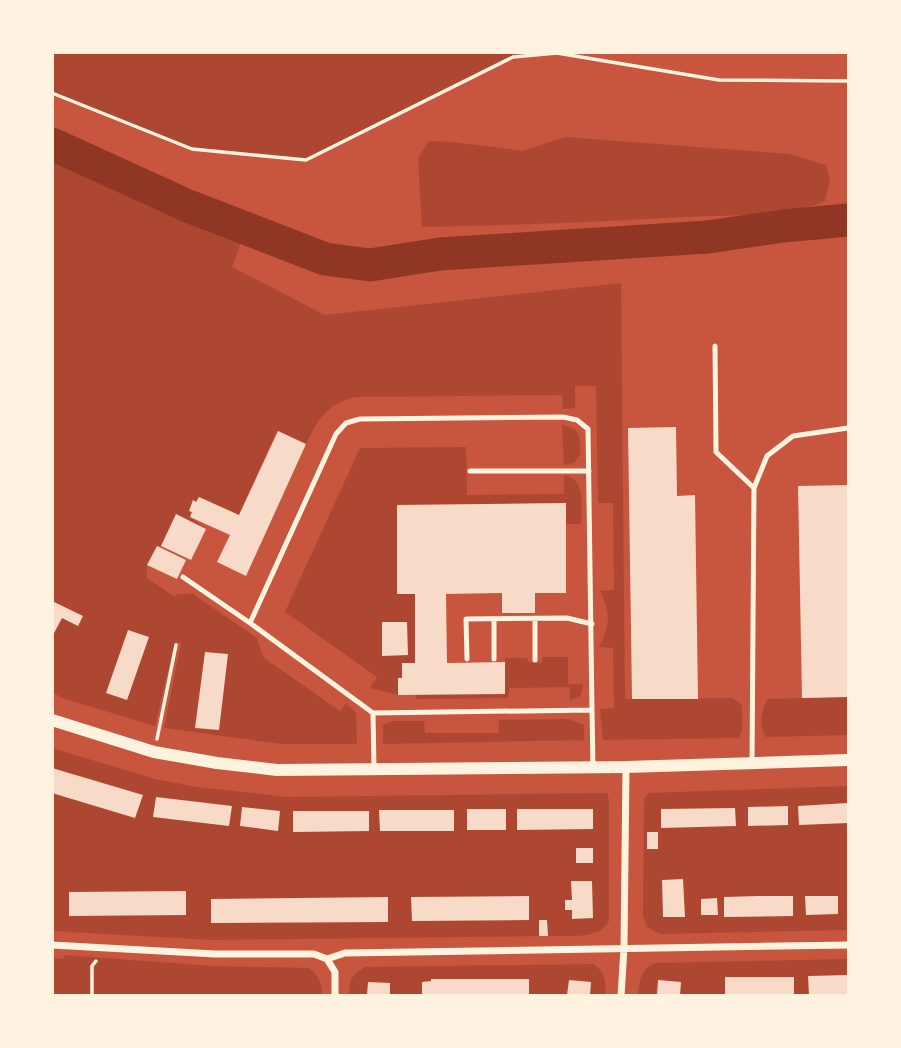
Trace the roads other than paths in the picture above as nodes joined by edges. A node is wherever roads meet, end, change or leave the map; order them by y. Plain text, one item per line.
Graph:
1 (715, 346) dead end
2 (849, 428) edge
3 (470, 471) dead end
4 (589, 471) junction
5 (754, 488) junction
6 (183, 577) dead end
7 (494, 619) junction
8 (535, 619) junction
9 (250, 623) junction
10 (592, 624) junction
11 (467, 659) dead end
12 (494, 659) dead end
13 (535, 660) dead end
14 (592, 710) junction
15 (373, 713) junction
16 (52, 720) edge
17 (849, 760) edge
18 (752, 764) junction
19 (593, 767) junction
20 (626, 767) junction
21 (374, 769) junction
22 (52, 945) edge
23 (849, 945) edge
24 (624, 948) junction
25 (327, 959) junction
26 (335, 996) edge
27 (621, 996) edge

1 - 5 lane
2 - 5 lane
3 - 4 lane
4 - 9 lane
4 - 10 lane
5 - 18 lane
6 - 9 lane
7 - 8 lane
7 - 11 lane
7 - 12 lane
8 - 10 lane
8 - 13 lane
9 - 15 lane
10 - 14 lane
14 - 15 lane
14 - 19 lane
15 - 21 lane
16 - 21 street
17 - 18 street
18 - 20 street
19 - 20 street
19 - 21 street
20 - 24 street
22 - 25 street
23 - 24 street
24 - 25 street
24 - 27 street
25 - 26 street

